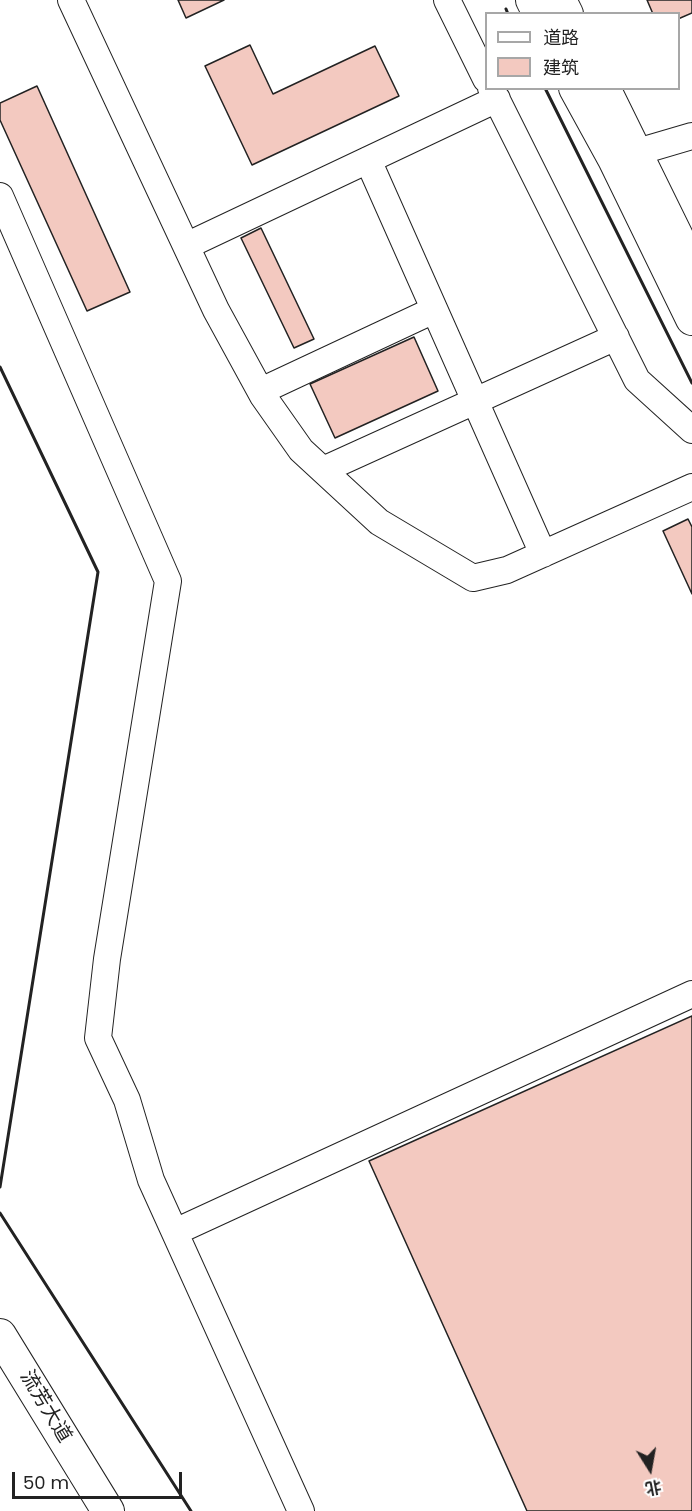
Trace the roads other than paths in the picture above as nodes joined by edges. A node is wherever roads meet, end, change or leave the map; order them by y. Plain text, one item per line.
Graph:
1 (71, 0) edge
2 (447, 0) edge
3 (485, 77) edge
4 (489, 90) edge
5 (492, 90) edge
6 (576, 90) edge
7 (605, 90) edge
8 (692, 136) edge
9 (625, 156) junction
10 (368, 160) junction
11 (0, 195) edge
12 (186, 246) junction
13 (692, 267) edge
14 (434, 309) junction
15 (692, 319) edge
16 (616, 337) junction
17 (261, 391) junction
18 (475, 401) junction
19 (692, 430) edge
20 (324, 470) junction
21 (692, 487) edge
22 (543, 554) junction
23 (692, 994) edge
24 (175, 1232) junction
25 (0, 1335) edge
26 (108, 1511) edge
27 (301, 1511) edge

1 - 12 street
2 - 3 street
4 - 10 street
5 - 16 street
6 - 9 main road
7 - 9 main road
8 - 9 street
9 - 13 main road
9 - 15 main road
10 - 12 street
10 - 14 street
11 - 24 street
12 - 17 street
14 - 17 street
14 - 18 street
16 - 18 street
16 - 19 street
17 - 20 street
18 - 20 street
18 - 22 street
20 - 22 street
21 - 22 street
23 - 24 street
24 - 27 street
25 - 26 main road, 流芳大道

